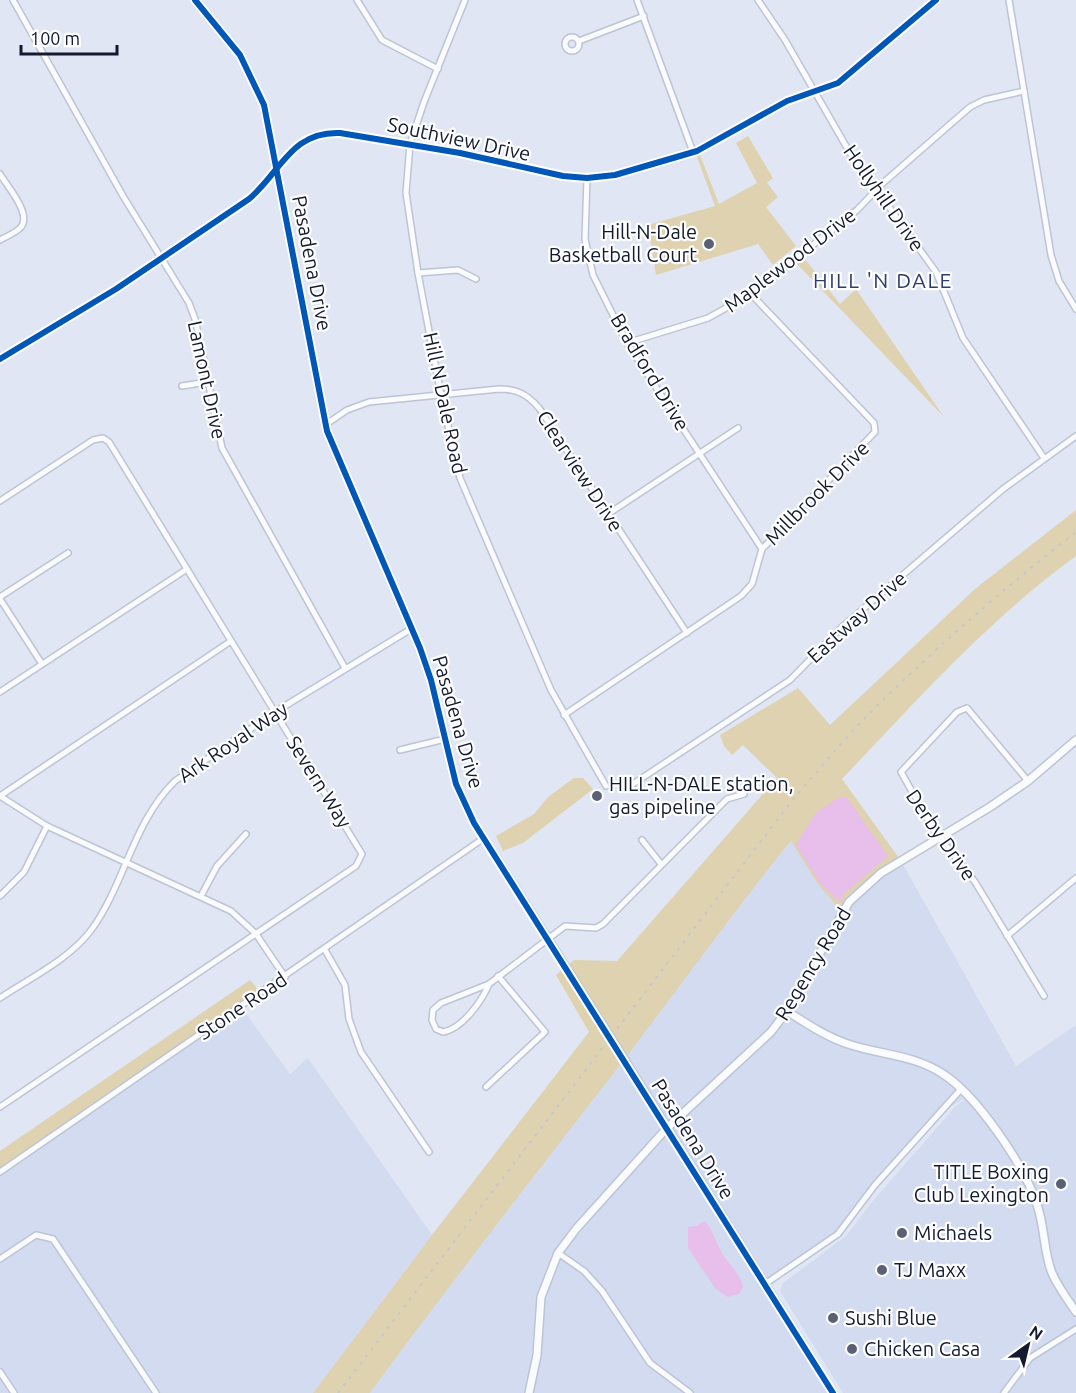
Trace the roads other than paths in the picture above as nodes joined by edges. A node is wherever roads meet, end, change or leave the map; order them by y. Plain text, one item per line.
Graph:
1 (13, 0) edge
2 (195, 0) edge
3 (357, 0) edge
4 (465, 0) edge
5 (636, 0) edge
6 (758, 0) edge
7 (936, 0) edge
8 (1010, 0) edge
9 (644, 16) junction
10 (579, 41) dead end
11 (438, 69) junction
12 (1024, 91) junction
13 (816, 93) junction
14 (410, 144) junction
15 (693, 152) junction
16 (277, 170) junction
17 (0, 174) edge
18 (587, 178) junction
19 (876, 192) junction
20 (0, 240) edge
21 (161, 257) junction
22 (418, 273) junction
23 (477, 279) dead end
24 (751, 294) junction
25 (1076, 309) edge
26 (627, 343) junction
27 (0, 359) edge
28 (207, 382) junction
29 (182, 386) dead end
30 (441, 395) junction
31 (325, 425) junction
32 (738, 428) dead end
33 (1076, 436) edge
34 (700, 453) junction
35 (1044, 458) junction
36 (0, 501) edge
37 (608, 514) junction
38 (762, 549) junction
39 (68, 553) dead end
40 (187, 569) junction
41 (0, 598) edge
42 (411, 629) junction
43 (687, 633) junction
44 (231, 642) junction
45 (42, 664) junction
46 (345, 668) junction
47 (0, 692) edge
48 (275, 712) junction
49 (564, 716) junction
50 (445, 739) junction
51 (1076, 740) edge
52 (400, 750) dead end
53 (1028, 781) junction
54 (606, 786) dead end
55 (630, 786) dead end
56 (744, 794) dead end
57 (0, 796) edge
58 (47, 826) junction
59 (246, 834) dead end
60 (484, 838) junction
61 (939, 838) junction
62 (642, 840) dead end
63 (126, 862) junction
64 (661, 864) junction
65 (1076, 878) edge
66 (0, 896) edge
67 (201, 896) junction
68 (255, 934) junction
69 (1007, 936) junction
70 (547, 937) junction
71 (325, 950) junction
72 (498, 976) junction
73 (285, 977) junction
74 (489, 984) junction
75 (1044, 996) dead end
76 (0, 998) edge
77 (786, 1011) junction
78 (486, 1086) dead end
79 (962, 1088) junction
80 (0, 1107) edge
81 (667, 1128) junction
82 (429, 1152) dead end
83 (0, 1172) edge
84 (558, 1253) junction
85 (0, 1259) edge
86 (765, 1284) junction
87 (1076, 1312) edge
88 (1076, 1329) edge
89 (0, 1372) edge
90 (14, 1393) edge
91 (156, 1393) edge
92 (529, 1393) edge
93 (690, 1393) edge
94 (833, 1393) edge
95 (1004, 1393) edge

1 - 21 street, Lamont Drive
2 - 16 street, Pasadena Drive
3 - 11 street
4 - 11 street, Hill N Dale Road
5 - 9 street
6 - 13 street, Hollyhill Drive
7 - 13 street, Southview Drive
8 - 12 street
9 - 10 street
9 - 15 street
11 - 14 street, Hill N Dale Road
12 - 19 street, Maplewood Drive
12 - 25 street
13 - 15 street, Southview Drive
13 - 19 street, Hollyhill Drive
14 - 16 street, Southview Drive
14 - 18 street, Southview Drive
14 - 22 street, Hill N Dale Road
15 - 18 street, Southview Drive
16 - 21 street, Southview Drive
16 - 31 street, Pasadena Drive
17 - 20 street
18 - 26 street, Bradford Drive
19 - 24 street, Maplewood Drive
19 - 35 street, Hollyhill Drive
21 - 27 street, Southview Drive
21 - 28 street, Lamont Drive
22 - 23 street
22 - 30 street, Hill N Dale Road
24 - 26 street, Maplewood Drive
24 - 38 street, Millbrook Drive
26 - 34 street, Bradford Drive
28 - 29 street
28 - 46 street, Lamont Drive
30 - 31 street, Clearview Drive
30 - 37 street, Clearview Drive
30 - 49 street, Hill N Dale Road
31 - 42 street, Pasadena Drive
32 - 34 street
33 - 35 street, Eastway Drive
34 - 37 street
34 - 38 street, Bradford Drive
35 - 55 street, Eastway Drive
36 - 40 street, Severn Way
37 - 43 street, Clearview Drive
38 - 43 street, Millbrook Drive
39 - 41 street
40 - 44 street, Severn Way
40 - 45 street
41 - 45 street
42 - 46 street, Ark Royal Way
42 - 50 street, Pasadena Drive
43 - 49 street, Millbrook Drive
44 - 48 street, Severn Way
44 - 57 street
45 - 47 street
46 - 48 street, Ark Royal Way
48 - 63 street, Ark Royal Way
48 - 68 street, Severn Way
49 - 54 street, Hill N Dale Road
50 - 52 street
50 - 60 street, Pasadena Drive
51 - 53 street, Regency Road
53 - 61 street, Regency Road
53 - 61 street, Derby Drive
56 - 64 street
57 - 58 street
58 - 63 street
58 - 66 street
59 - 67 street
60 - 70 street, Pasadena Drive
60 - 71 street, Stone Road
61 - 69 street, Derby Drive
61 - 77 street, Regency Road
62 - 64 street
63 - 67 street
63 - 76 street, Ark Royal Way
64 - 70 street
65 - 69 street
67 - 68 street
68 - 73 street
68 - 80 street, Severn Way
69 - 75 street, Derby Drive
70 - 72 street
70 - 81 street, Pasadena Drive, bridge
71 - 73 street, Stone Road
71 - 82 street
72 - 74 street
72 - 78 street
73 - 83 street, Stone Road
74 - 74 street
77 - 79 street
77 - 81 street, Regency Road
79 - 86 street
79 - 87 street
81 - 84 street, Regency Road
81 - 86 street, Pasadena Drive
84 - 92 street, Regency Road
84 - 93 street
85 - 91 street
86 - 94 street, Pasadena Drive
88 - 95 street
89 - 90 street

